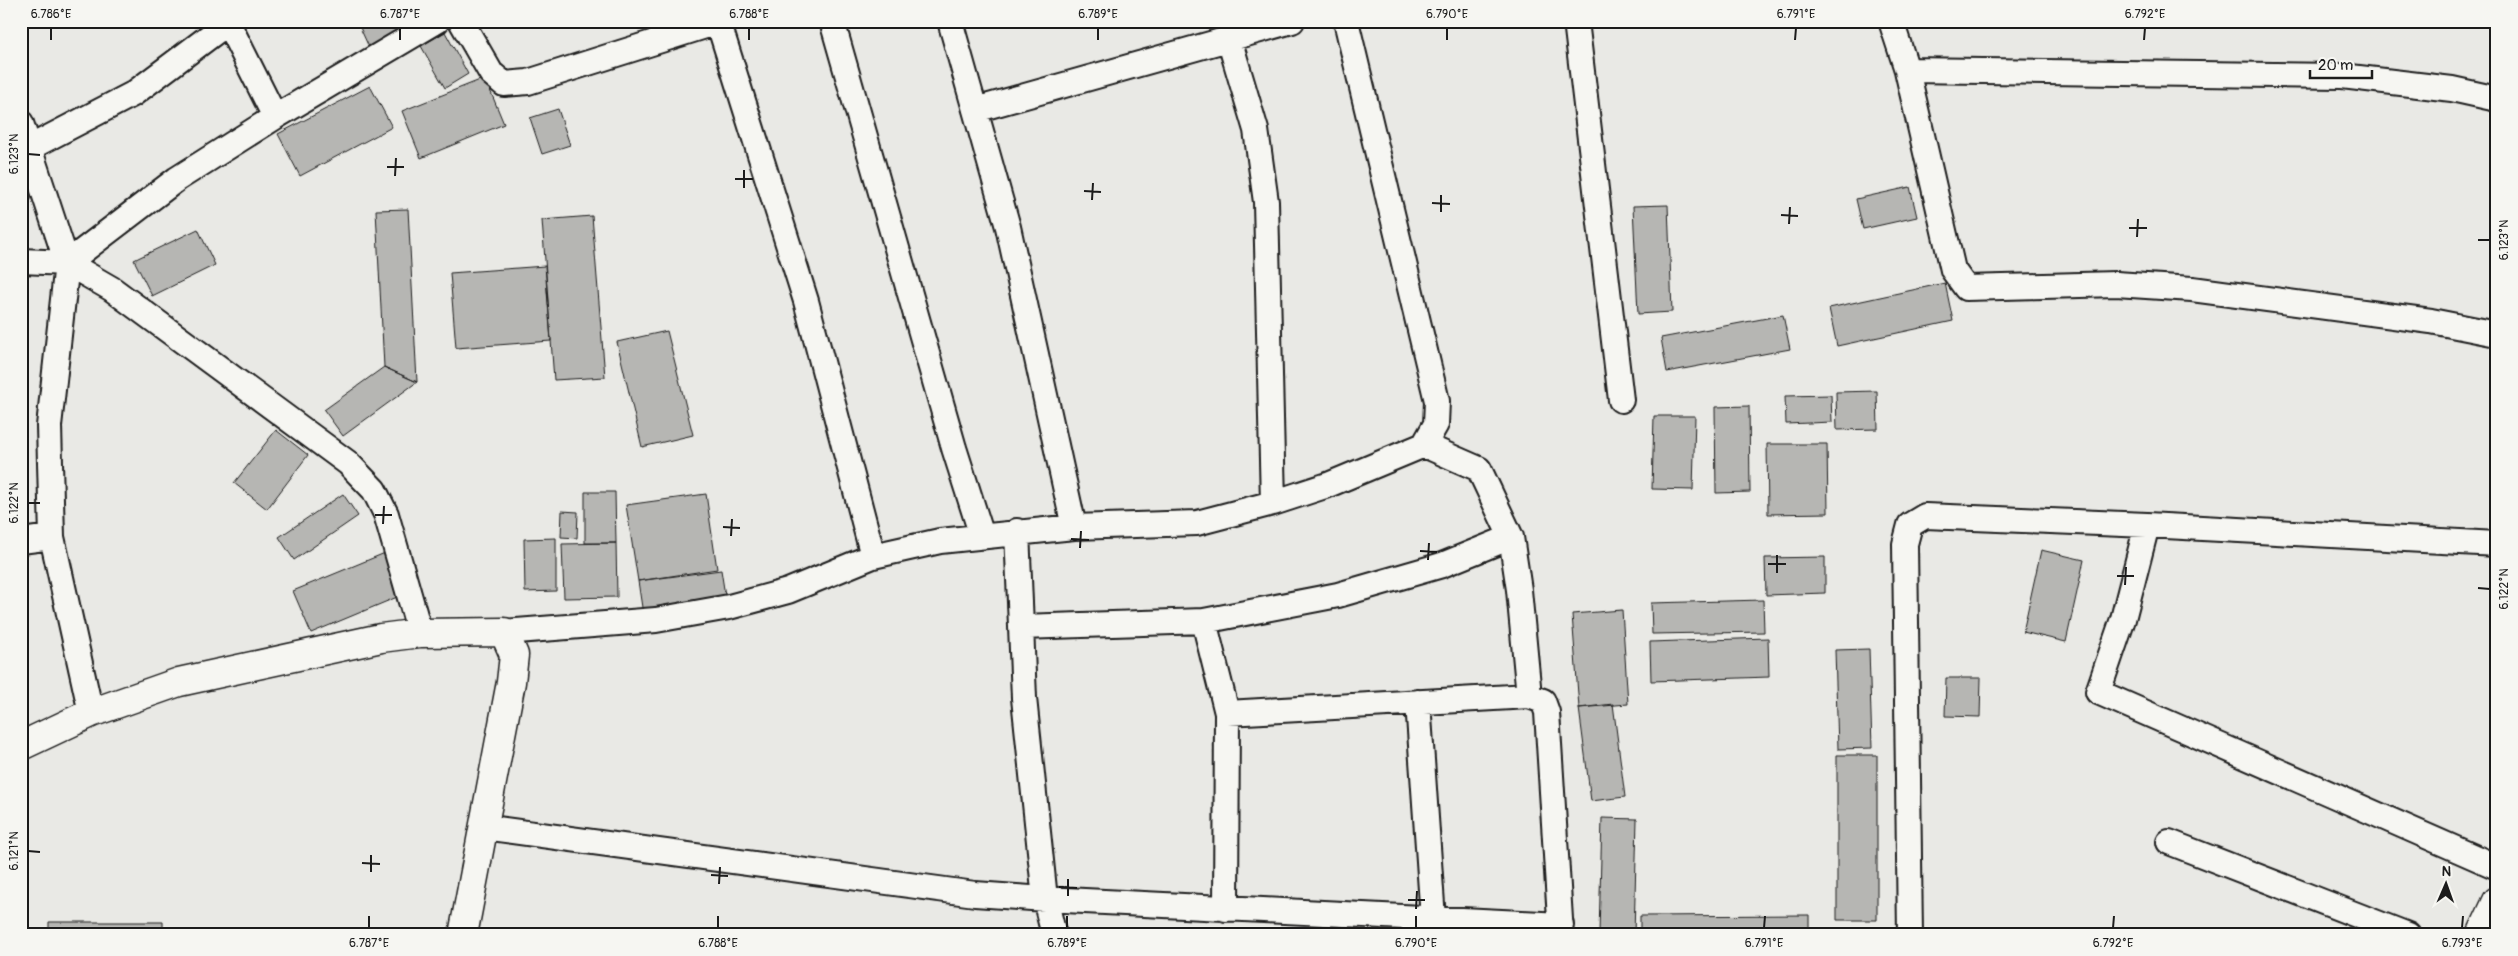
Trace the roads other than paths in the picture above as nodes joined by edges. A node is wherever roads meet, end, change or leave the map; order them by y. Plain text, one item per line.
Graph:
1 (436, 21) edge
2 (461, 21) edge
3 (832, 21) edge
4 (950, 21) edge
5 (1292, 21) edge
6 (1346, 21) edge
7 (1576, 21) edge
8 (1891, 21) edge
9 (228, 22) edge
10 (718, 22) edge
11 (1229, 39) junction
12 (1907, 70) junction
13 (2497, 99) edge
14 (975, 110) junction
15 (275, 118) junction
16 (21, 123) edge
17 (29, 148) junction
18 (21, 261) edge
19 (67, 263) junction
20 (2497, 334) edge
21 (1621, 400) dead end
22 (1424, 445) junction
23 (1273, 503) junction
24 (2147, 525) junction
25 (1074, 527) junction
26 (1017, 531) junction
27 (982, 536) junction
28 (52, 537) junction
29 (1511, 537) junction
30 (21, 541) edge
31 (2497, 544) edge
32 (873, 556) junction
33 (1204, 620) junction
34 (1021, 627) junction
35 (420, 632) junction
36 (504, 632) junction
37 (1529, 696) junction
38 (1418, 702) junction
39 (91, 713) junction
40 (1227, 713) junction
41 (21, 746) edge
42 (483, 827) junction
43 (2169, 842) dead end
44 (2497, 866) edge
45 (1045, 899) junction
46 (2497, 901) edge
47 (1226, 908) junction
48 (1433, 919) junction
49 (1561, 930) edge
50 (464, 935) edge
51 (1054, 935) edge
52 (1910, 935) edge
53 (2408, 935) edge
54 (2482, 935) edge

1 - 15 street
2 - 10 street
3 - 27 street
4 - 14 street
5 - 11 street
6 - 22 street
7 - 21 street
8 - 12 street
9 - 15 street
9 - 17 street
10 - 32 street
11 - 14 street
11 - 23 street
12 - 13 street
12 - 20 street
14 - 25 street
15 - 19 street
16 - 17 street
17 - 19 street
18 - 19 street
19 - 28 street
19 - 35 street
22 - 23 street
22 - 29 street
23 - 25 street
24 - 31 street
24 - 44 street
24 - 52 street
25 - 26 street
26 - 27 street
26 - 34 street
27 - 32 street
28 - 30 street
28 - 39 street
29 - 33 street
29 - 37 street
32 - 36 street
33 - 34 street
33 - 40 street
34 - 45 street
35 - 36 main road
35 - 39 main road
36 - 42 main road
37 - 38 street
37 - 49 street
38 - 40 street
38 - 48 street
39 - 41 main road
40 - 47 street
42 - 45 street
42 - 50 main road
43 - 53 street
45 - 47 street
45 - 51 street
46 - 54 main road
47 - 48 street
48 - 49 street

